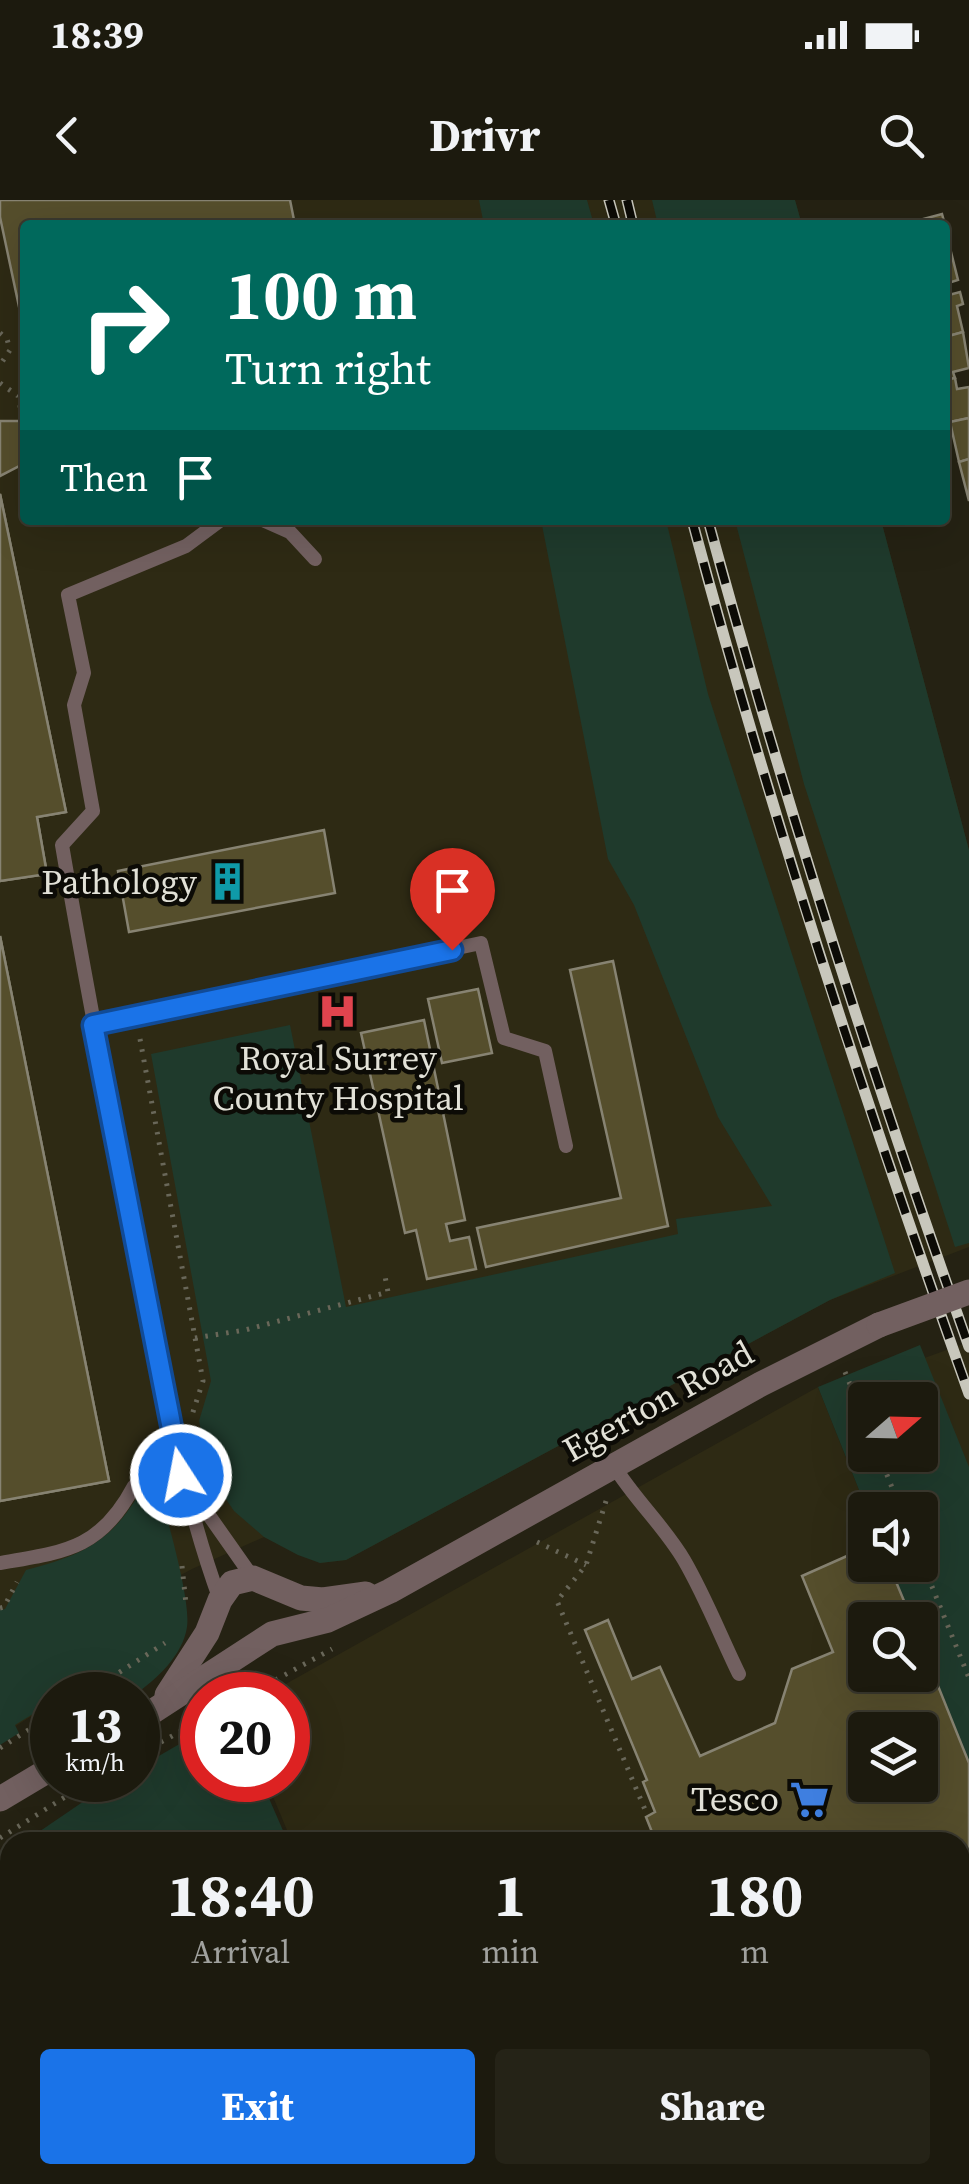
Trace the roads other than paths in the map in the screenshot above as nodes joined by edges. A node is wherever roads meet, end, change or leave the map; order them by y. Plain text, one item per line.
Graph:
1 (214, 525) edge
2 (274, 525) edge
3 (314, 559) dead end
4 (93, 1025) junction
5 (566, 1146) dead end
6 (969, 1292) edge
7 (614, 1466) junction
8 (181, 1475) junction
9 (0, 1563) edge
10 (258, 1579) junction
11 (390, 1591) junction
12 (219, 1605) junction
13 (268, 1637) junction
14 (739, 1674) dead end
15 (160, 1700) edge
16 (160, 1707) edge
17 (30, 1778) edge
18 (30, 1782) edge
19 (0, 1791) edge
20 (0, 1799) edge

1 - 4 lane
2 - 3 lane
4 - 5 lane
4 - 8 lane
6 - 7 street, Egerton Road, bridge
7 - 11 street, Egerton Road
7 - 14 lane
8 - 9 lane
8 - 10 lane
8 - 12 lane
10 - 11 street, Egerton Road
10 - 12 street, Egerton Road
10 - 13 street
11 - 13 street, Egerton Road
12 - 13 street
12 - 15 street, Egerton Road
13 - 16 street, Egerton Road
17 - 19 street
18 - 20 street

